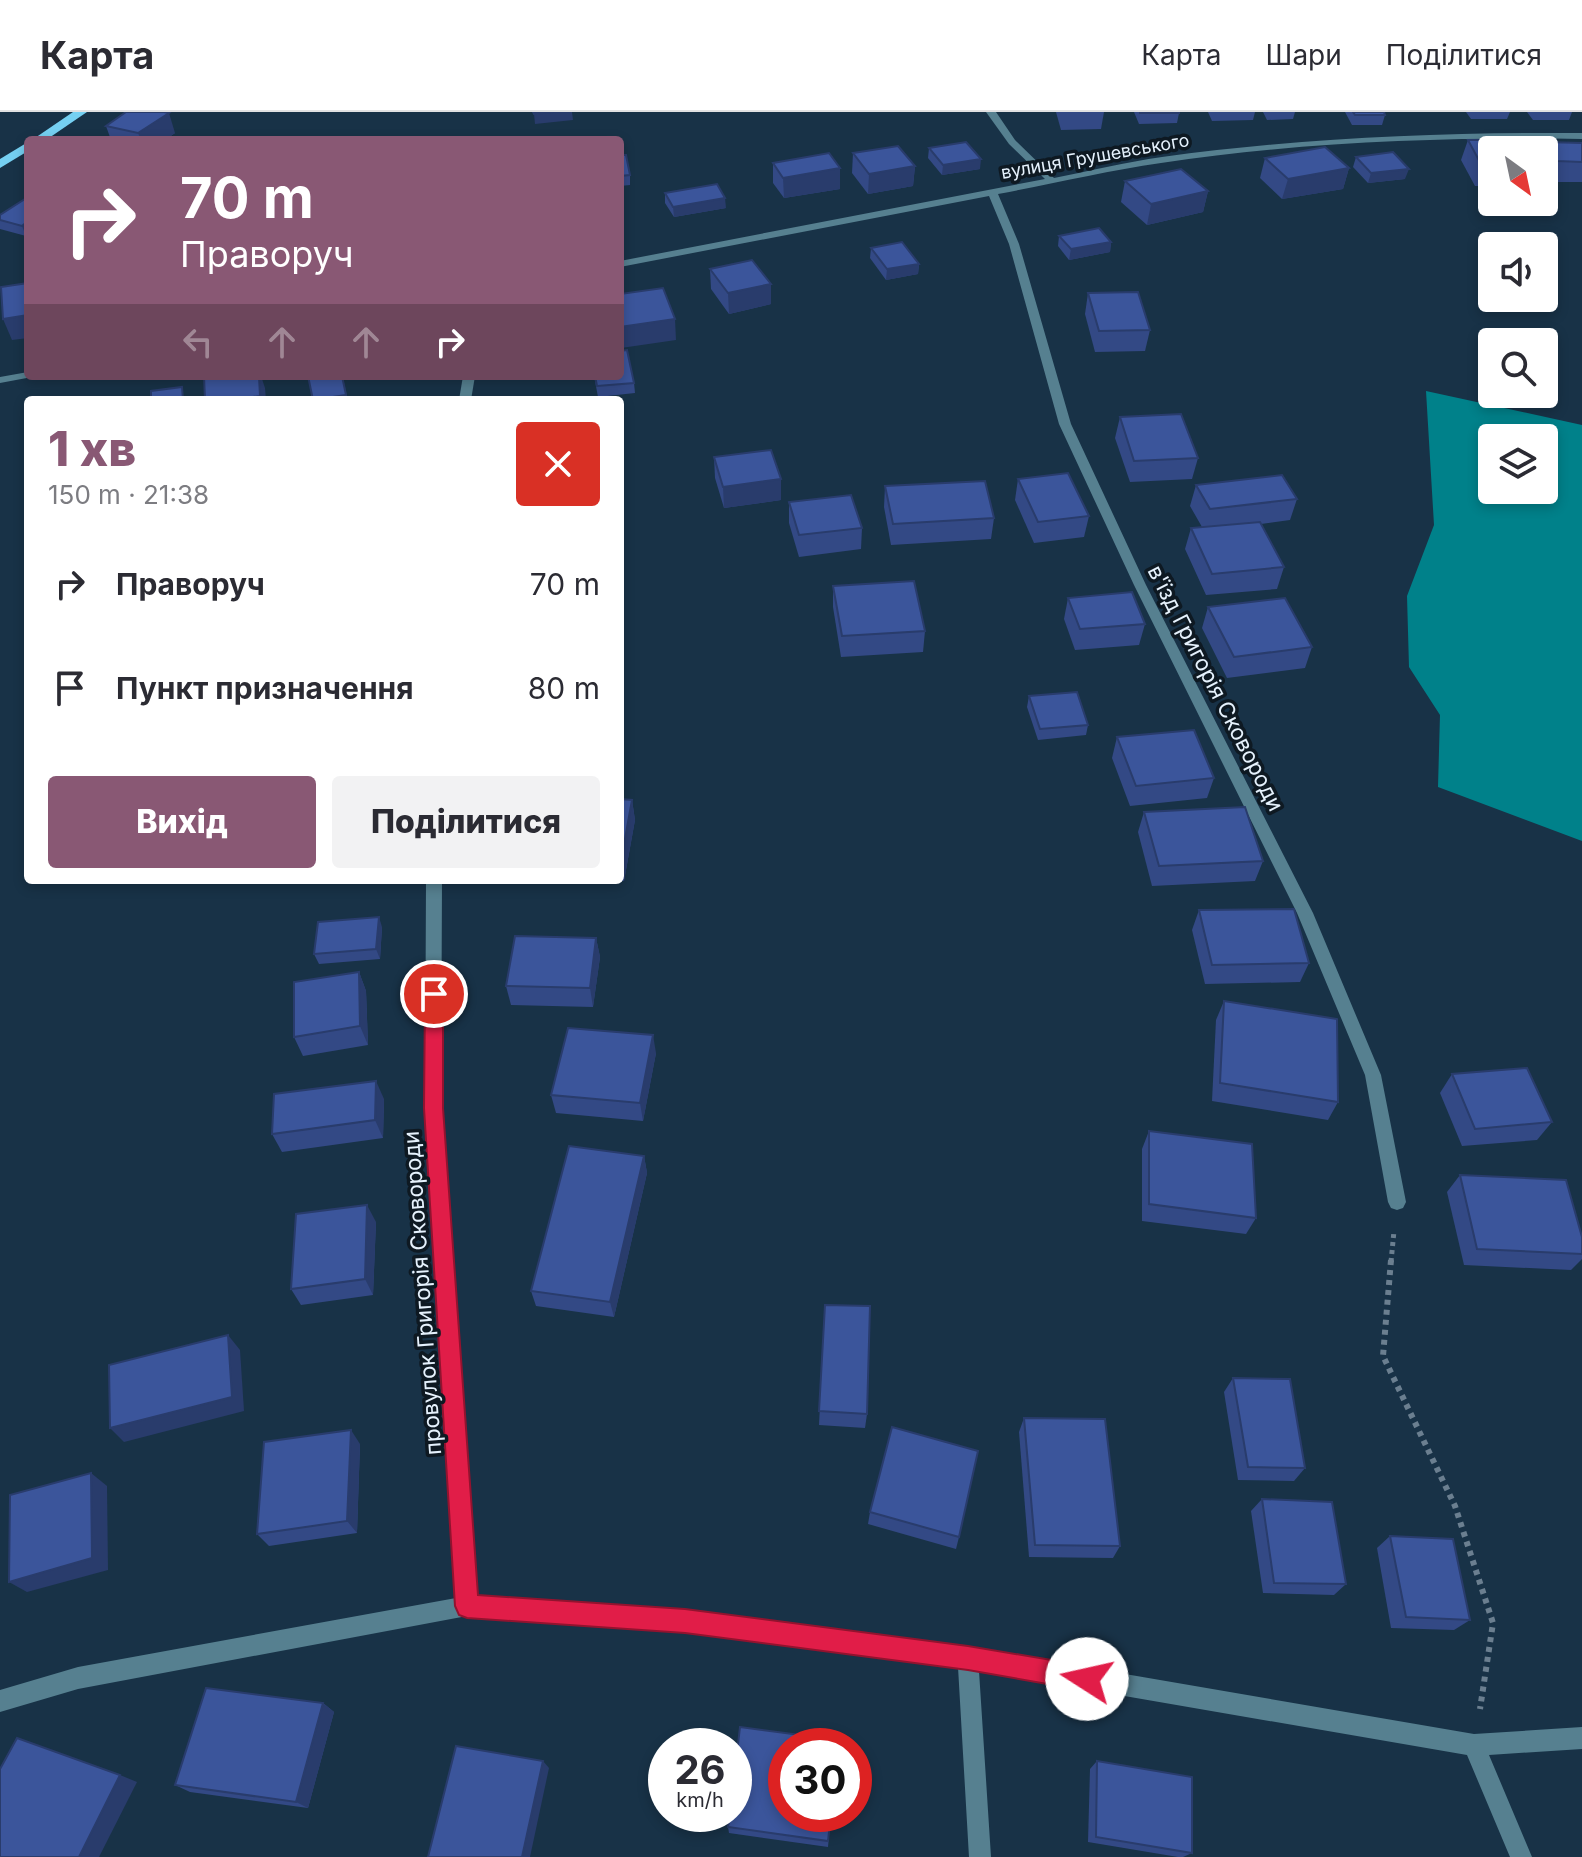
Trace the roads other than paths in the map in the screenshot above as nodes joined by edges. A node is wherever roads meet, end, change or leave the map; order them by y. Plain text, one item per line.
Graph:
1 (81, 112) edge
2 (991, 112) edge
3 (44, 136) edge
4 (1582, 136) edge
5 (24, 149) edge
6 (0, 164) edge
7 (1051, 180) junction
8 (993, 193) junction
9 (624, 263) edge
10 (24, 376) edge
11 (0, 380) edge
12 (434, 884) edge
13 (1397, 1202) road end
14 (467, 1606) junction
15 (968, 1658) junction
16 (0, 1701) edge
17 (1582, 1738) edge
18 (1474, 1745) junction
19 (980, 1857) edge
20 (1521, 1857) edge

1 - 3 main road
2 - 7 street
4 - 7 street, вулиця Грушевського
5 - 6 main road
7 - 8 street, вулиця Грушевського
8 - 9 street, вулиця Грушевського
8 - 13 street, в'їзд Григорія Сковороди
10 - 11 street
12 - 14 street, провулок Григорія Сковороди
14 - 15 street
14 - 16 street
15 - 18 street
15 - 19 street
17 - 18 street
18 - 20 street

